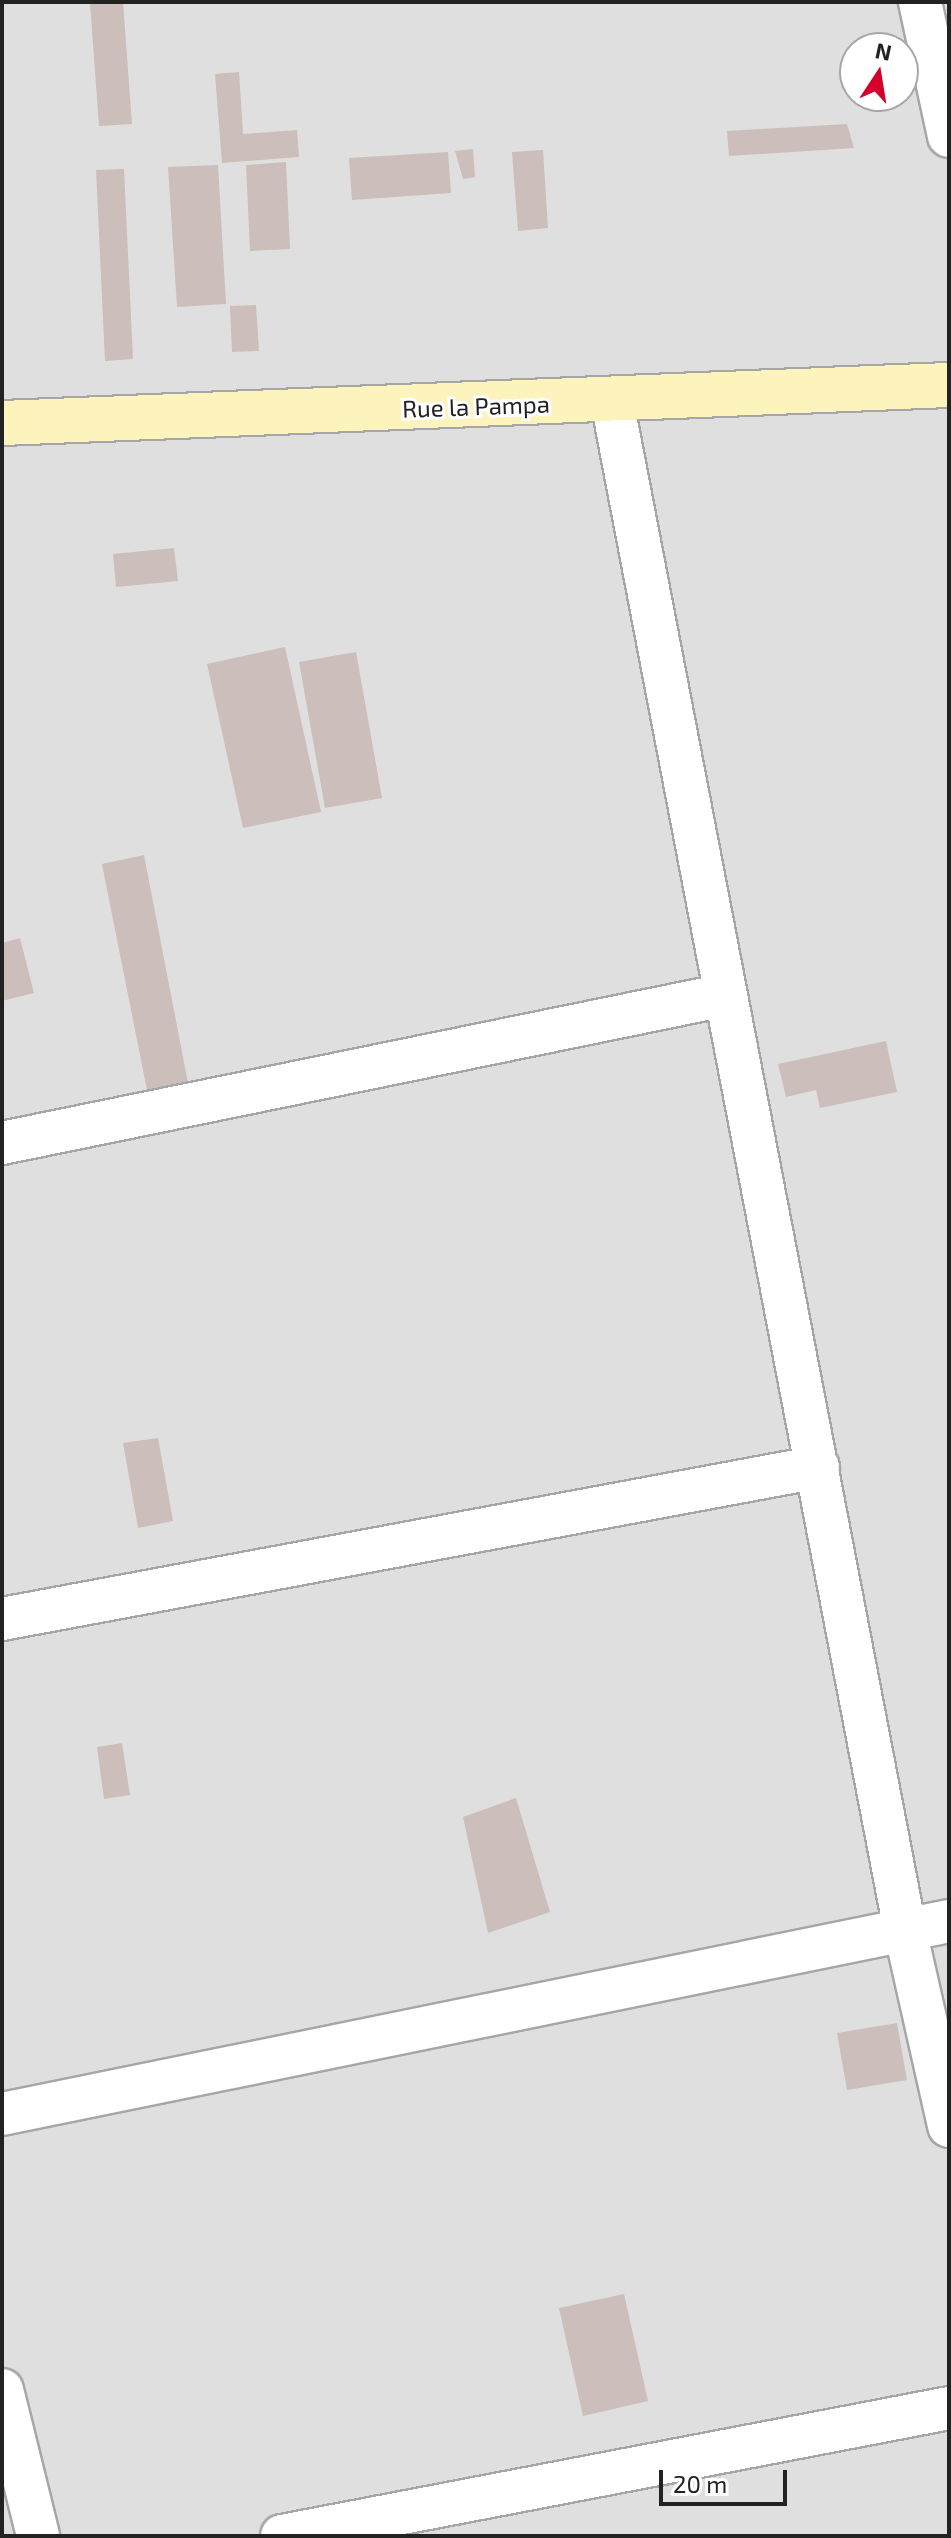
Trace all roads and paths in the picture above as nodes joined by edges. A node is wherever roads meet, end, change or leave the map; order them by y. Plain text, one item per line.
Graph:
1 (920, 2) edge
2 (949, 136) edge
3 (949, 385) edge
4 (612, 401) junction
5 (2, 423) edge
6 (725, 995) junction
7 (2, 1143) edge
8 (818, 1467) junction
9 (2, 1619) edge
10 (949, 1921) edge
11 (905, 1930) junction
12 (2, 2114) edge
13 (949, 2126) edge
14 (2, 2390) edge
15 (949, 2408) edge
16 (38, 2536) edge
17 (282, 2536) edge

1 - 2 street
3 - 4 street, Rue la Pampa
4 - 5 street, Rue la Pampa
4 - 6 street
6 - 7 street
6 - 8 street
8 - 9 street
8 - 11 street
10 - 11 street
11 - 12 street
11 - 13 street
14 - 16 street
15 - 17 street

